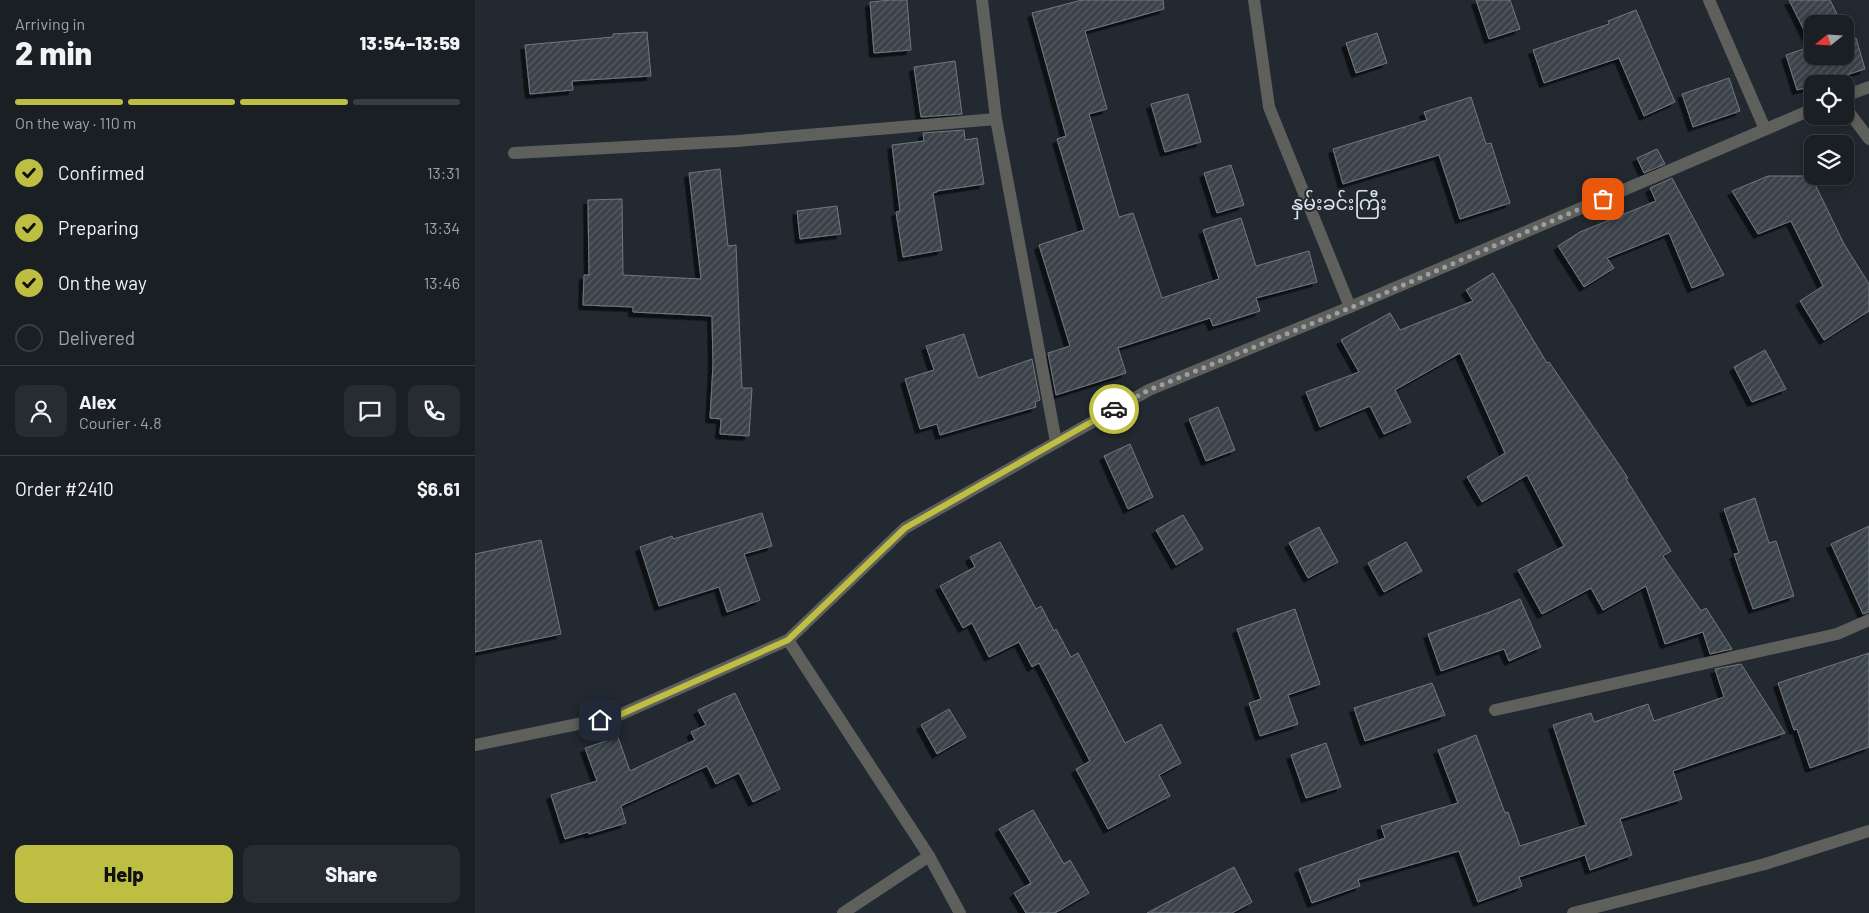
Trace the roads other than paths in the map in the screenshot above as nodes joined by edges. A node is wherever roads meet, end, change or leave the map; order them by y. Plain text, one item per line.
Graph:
1 (982, 0) edge
2 (1254, 0) edge
3 (1709, 0) edge
4 (1869, 87) edge
5 (1854, 93) edge
6 (1804, 113) edge
7 (996, 119) junction
8 (1854, 119) edge
9 (1765, 129) junction
10 (1869, 139) edge
11 (514, 153) dead end
12 (1350, 308) junction
13 (1056, 442) junction
14 (1869, 620) edge
15 (788, 640) junction
16 (1495, 710) dead end
17 (475, 745) edge
18 (1869, 831) edge
19 (929, 856) junction
20 (843, 913) edge
21 (960, 913) edge
22 (1573, 913) edge

1 - 7 street
2 - 12 street
3 - 9 street
4 - 5 street
6 - 9 street
7 - 11 street
7 - 13 street
8 - 10 street
9 - 12 street
12 - 13 street
13 - 15 street
14 - 16 street
15 - 17 street
15 - 19 street
18 - 22 street
19 - 20 street
19 - 21 street

